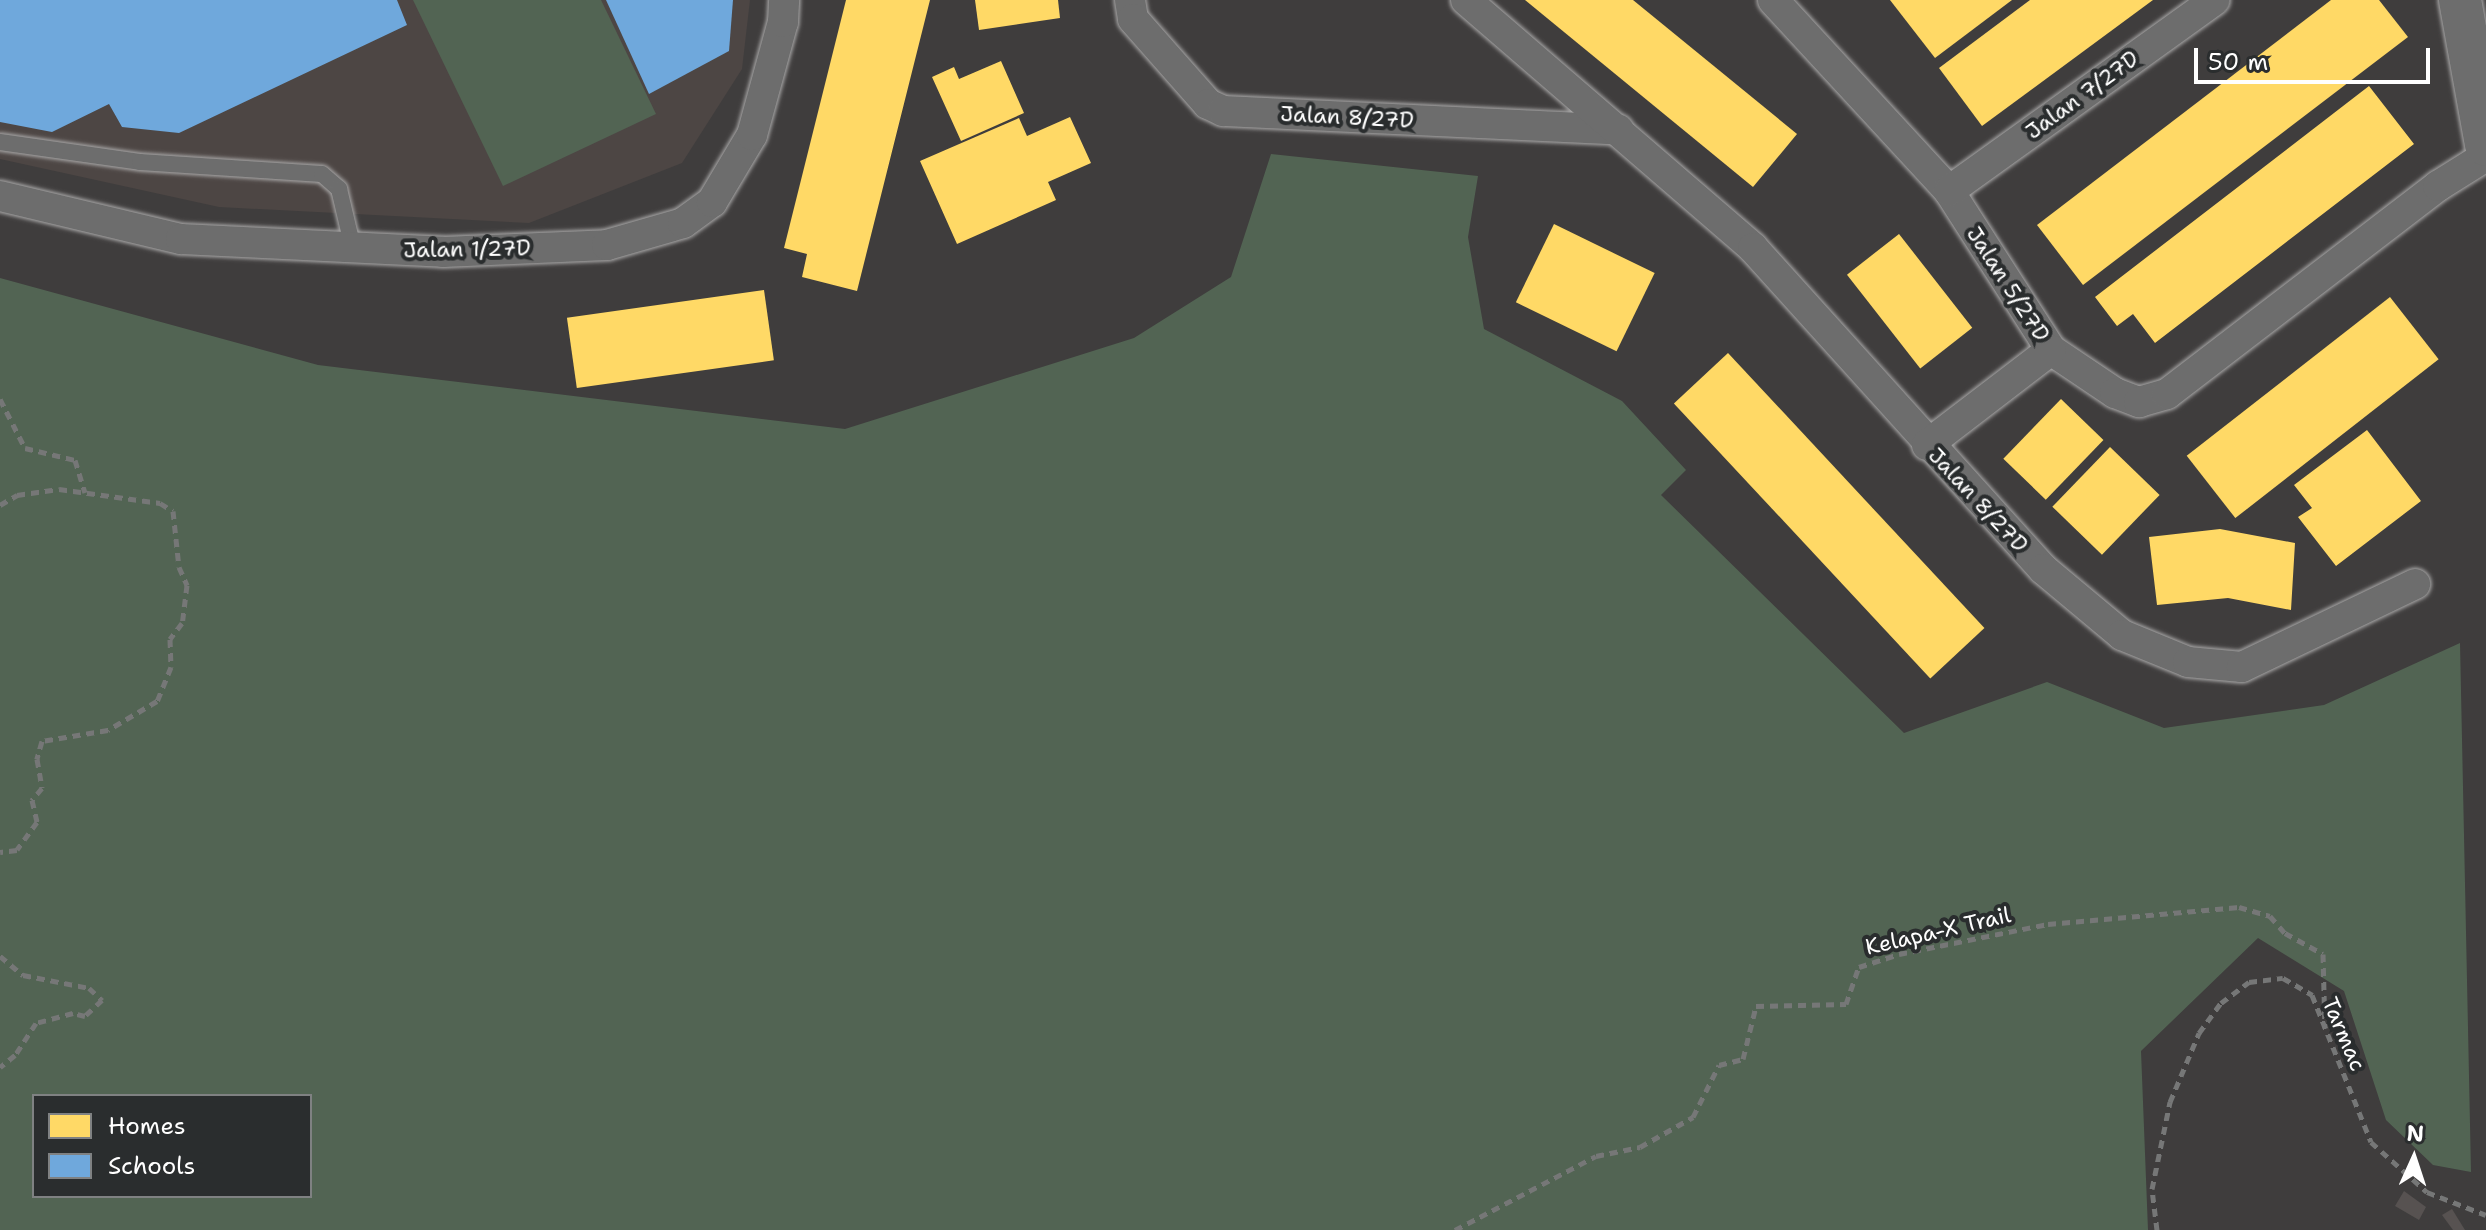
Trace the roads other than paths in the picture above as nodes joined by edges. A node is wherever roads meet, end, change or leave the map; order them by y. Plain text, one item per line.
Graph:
1 (784, 0) edge
2 (1130, 0) edge
3 (1466, 0) edge
4 (2215, 0) edge
5 (2460, 0) edge
6 (1779, 1) edge
7 (1619, 130) junction
8 (0, 142) edge
9 (2486, 145) edge
10 (2486, 156) edge
11 (1949, 191) junction
12 (0, 196) edge
13 (353, 248) junction
14 (2051, 350) junction
15 (1927, 445) junction
16 (2415, 584) dead end

1 - 13 street, Jalan 1/27D
2 - 7 street, Jalan 8/27D
3 - 7 street, Jalan 8/27D
4 - 11 street, Jalan 7/27D
5 - 9 main road
6 - 11 street, Jalan 5/27D
7 - 15 street, Jalan 8/27D
8 - 13 lane
10 - 14 street, Jalan 5/27D
11 - 14 street, Jalan 5/27D
12 - 13 street, Jalan 1/27D
14 - 15 street
15 - 16 street, Jalan 8/27D

